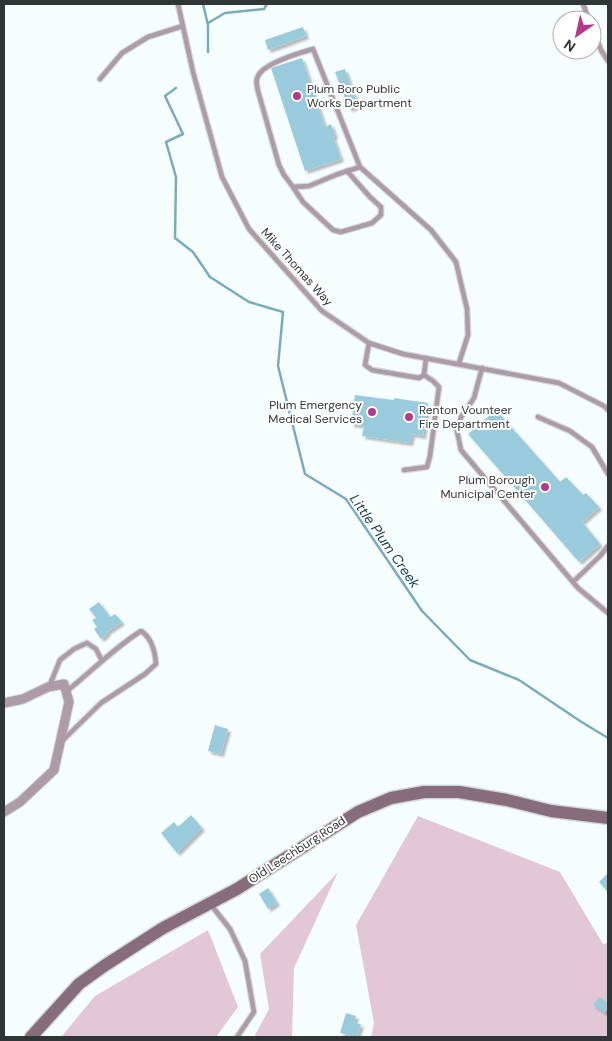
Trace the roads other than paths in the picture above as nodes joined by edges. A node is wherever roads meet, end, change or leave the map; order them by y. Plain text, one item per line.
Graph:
1 (178, 4) edge
2 (183, 26) junction
3 (100, 79) dead end
4 (360, 167) junction
5 (347, 171) junction
6 (293, 187) junction
7 (368, 343) junction
8 (426, 358) junction
9 (459, 363) junction
10 (482, 368) junction
11 (424, 375) junction
12 (608, 410) edge
13 (538, 417) dead end
14 (404, 470) dead end
15 (608, 473) edge
16 (608, 546) edge
17 (573, 582) junction
18 (608, 613) edge
19 (102, 661) junction
20 (48, 687) junction
21 (67, 691) junction
22 (4, 703) edge
23 (61, 742) junction
24 (4, 812) edge
25 (608, 818) edge
26 (210, 904) junction
27 (31, 1037) edge
28 (236, 1037) edge

1 - 2 lane, Mike Thomas Way
2 - 3 lane
2 - 7 lane, Mike Thomas Way
4 - 5 lane
4 - 6 lane
4 - 9 lane
5 - 6 lane
5 - 6 lane
7 - 8 lane, Mike Thomas Way
7 - 11 lane
8 - 9 lane, Mike Thomas Way
8 - 11 lane
9 - 10 lane, Mike Thomas Way
10 - 12 lane, Mike Thomas Way
10 - 17 lane
11 - 14 lane
13 - 15 lane
16 - 17 lane
17 - 18 lane
19 - 20 lane
19 - 21 lane
19 - 23 lane
20 - 21 street
20 - 22 street
21 - 23 street
23 - 24 street
25 - 26 street, Old Leechburg Road
26 - 27 street, Old Leechburg Road
26 - 28 lane

